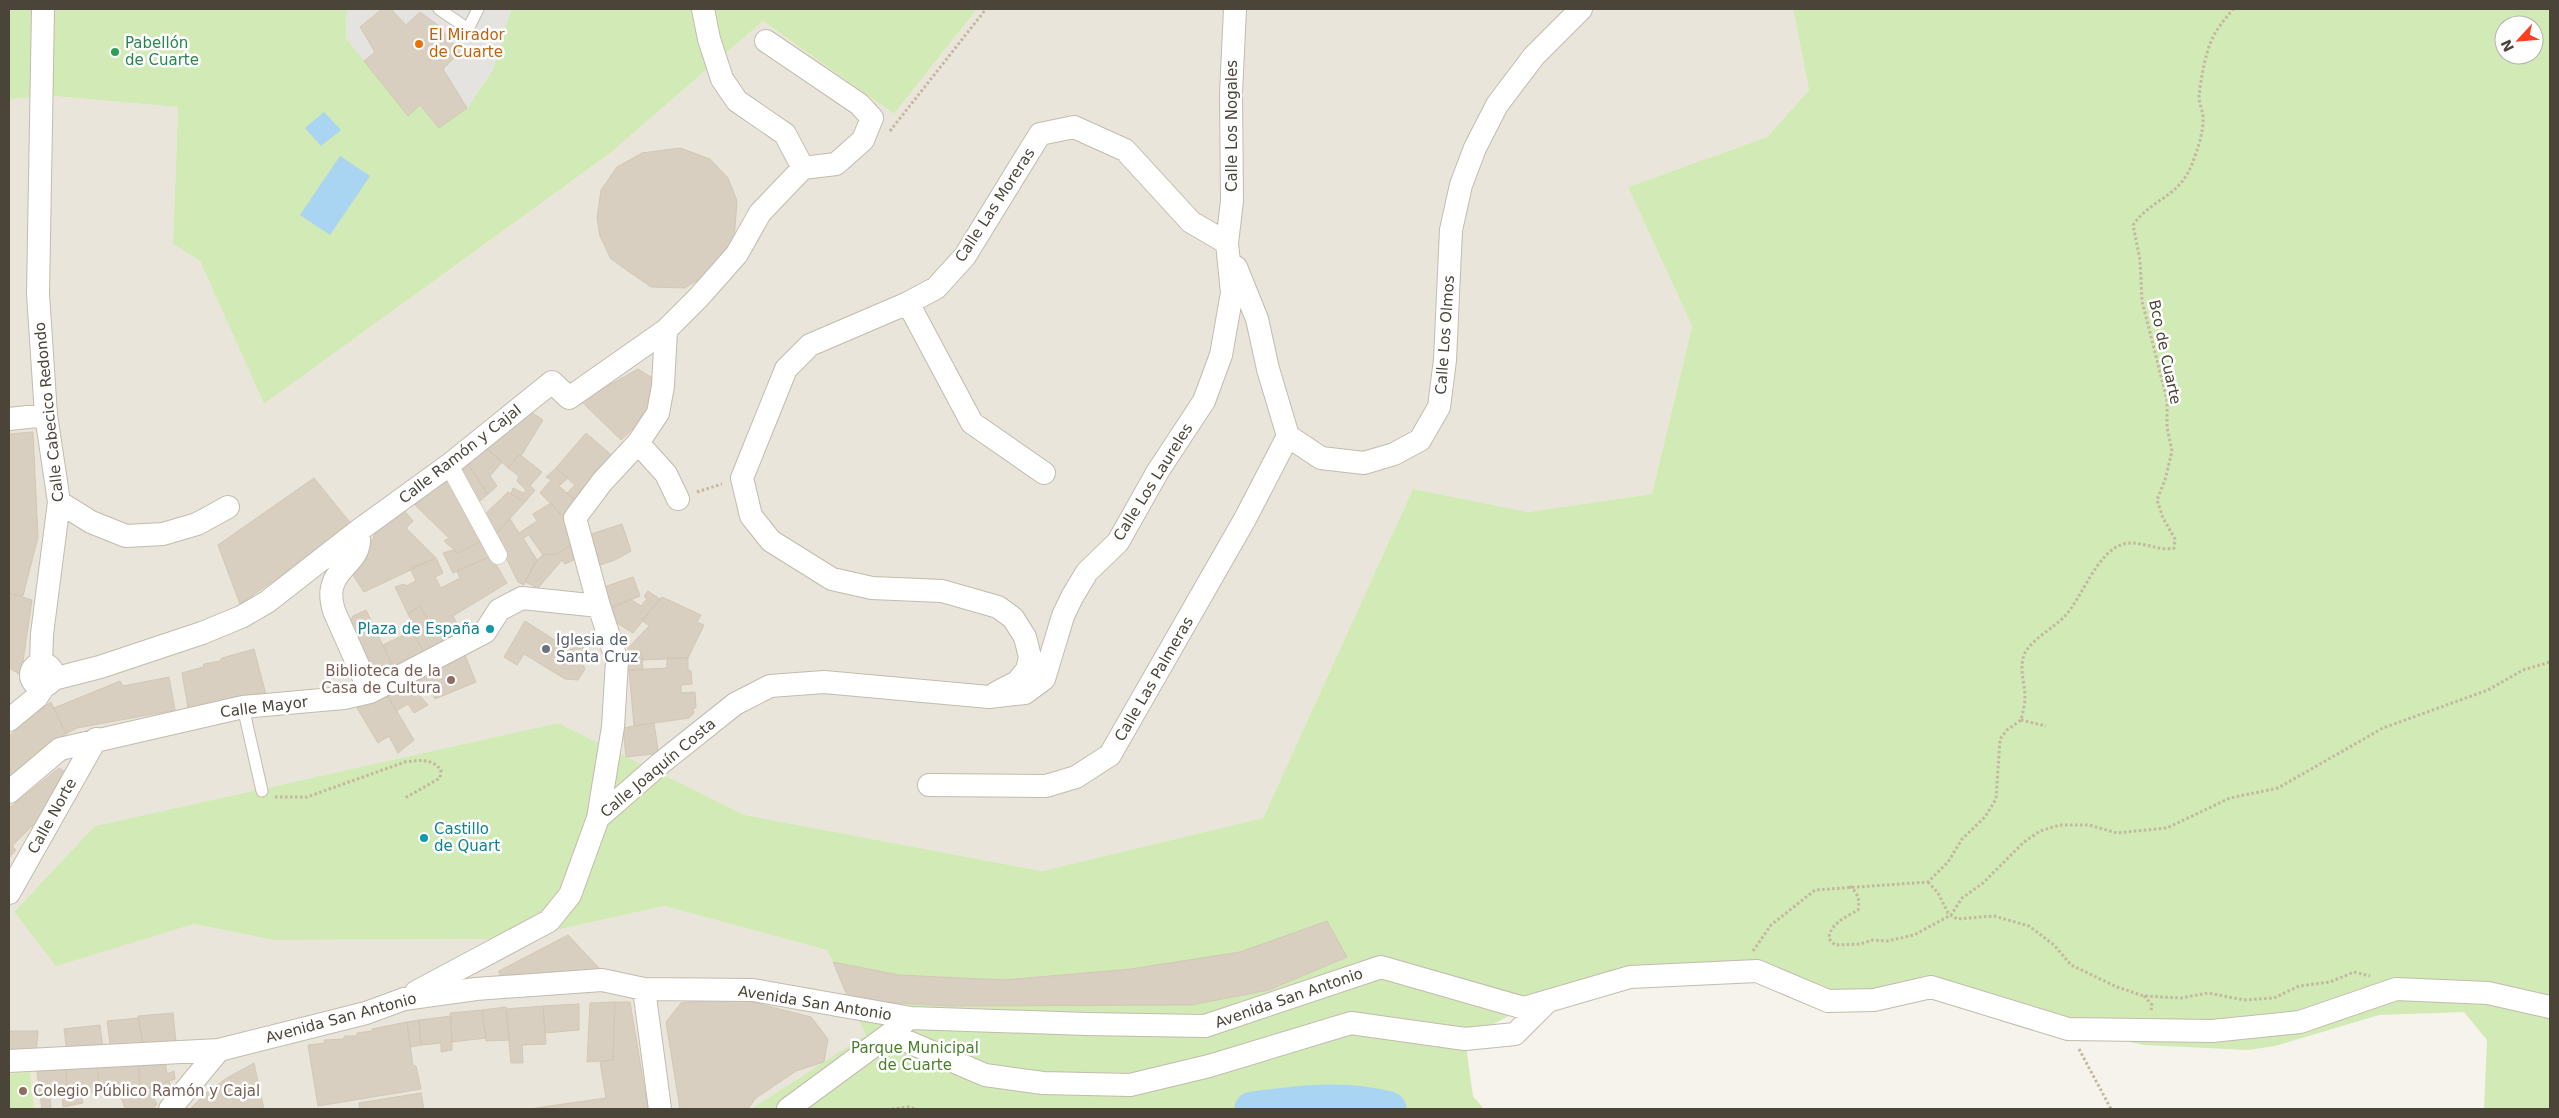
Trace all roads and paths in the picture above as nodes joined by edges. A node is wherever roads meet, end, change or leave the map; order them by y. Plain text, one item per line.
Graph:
1 (43, 9) edge
2 (439, 9) edge
3 (478, 9) edge
4 (703, 9) edge
5 (986, 9) edge
6 (1234, 9) edge
7 (1581, 9) edge
8 (2233, 9) edge
9 (766, 41) dead end
10 (872, 118) junction
11 (803, 168) junction
12 (1227, 243) junction
13 (908, 303) junction
14 (666, 330) junction
15 (46, 415) junction
16 (9, 419) edge
17 (1288, 436) junction
18 (638, 442) junction
19 (449, 465) junction
20 (1044, 473) dead end
21 (742, 478) junction
22 (678, 499) joint
23 (59, 502) junction
24 (228, 507) dead end
25 (358, 531) junction
26 (498, 555) dead end
27 (599, 606) junction
28 (2550, 662) edge
29 (42, 677) junction
30 (370, 692) junction
31 (989, 697) junction
32 (9, 707) edge
33 (243, 707) junction
34 (9, 720) edge
35 (2021, 720) junction
36 (2046, 726) dead end
37 (96, 739) junction
38 (929, 785) dead end
39 (262, 791) joint
40 (9, 792) edge
41 (405, 798) dead end
42 (598, 818) junction
43 (1928, 882) junction
44 (1849, 886) junction
45 (9, 893) edge
46 (1951, 915) junction
47 (1739, 972) junction
48 (2396, 988) junction
49 (644, 989) junction
50 (404, 998) junction
51 (1548, 1000) junction
52 (2550, 1007) edge
53 (911, 1018) junction
54 (2068, 1029) junction
55 (890, 1034) junction
56 (219, 1050) junction
57 (9, 1061) edge
58 (170, 1109) edge
59 (660, 1109) edge
60 (788, 1109) edge
61 (892, 1109) edge
62 (917, 1109) edge
63 (2111, 1109) edge

1 - 15 street, Calle Cabecico Redondo
2 - 3 lane
4 - 11 street
5 - 10 path
6 - 12 street, Calle Los Nogales
7 - 17 street, Calle Los Olmos
8 - 35 path, Bco de Cuarte
9 - 10 street
10 - 11 street
11 - 14 street, Calle Ramón y Cajal
12 - 13 street, Calle Las Moreras
12 - 17 street
12 - 31 street, Calle Los Laureles
13 - 20 street
13 - 21 street, Calle Las Moreras
14 - 18 street
14 - 19 street, Calle Ramón y Cajal
15 - 16 street
15 - 23 street, Calle Cabecico Redondo
17 - 38 street, Calle Las Palmeras
18 - 22 street
18 - 27 street
19 - 25 street, Calle Ramón y Cajal
19 - 26 street
21 - 22 path
21 - 31 street
23 - 24 street
23 - 29 street, Calle Cabecico Redondo
25 - 29 street, Calle Ramón y Cajal
25 - 30 street
27 - 30 street, Calle Mayor
27 - 42 street
28 - 46 path
29 - 32 street
29 - 34 street
30 - 33 street, Calle Mayor
31 - 42 street, Calle Joaquín Costa
33 - 37 street, Calle Mayor
33 - 39 lane
35 - 36 path
35 - 43 path
37 - 40 street, Calle Mayor
37 - 45 street, Calle Norte
39 - 41 path
42 - 50 street, Calle Joaquín Costa
43 - 44 path
43 - 46 path
44 - 46 path
44 - 47 path
46 - 48 path
47 - 51 street
47 - 54 street
48 - 52 street
48 - 54 street
49 - 50 street, Avenida San Antonio
49 - 53 street, Avenida San Antonio
49 - 59 street
50 - 56 street, Avenida San Antonio
51 - 53 street, Avenida San Antonio
51 - 55 street
53 - 55 street
54 - 63 path
55 - 60 street
56 - 57 street, Avenida San Antonio
56 - 58 street
61 - 62 path

